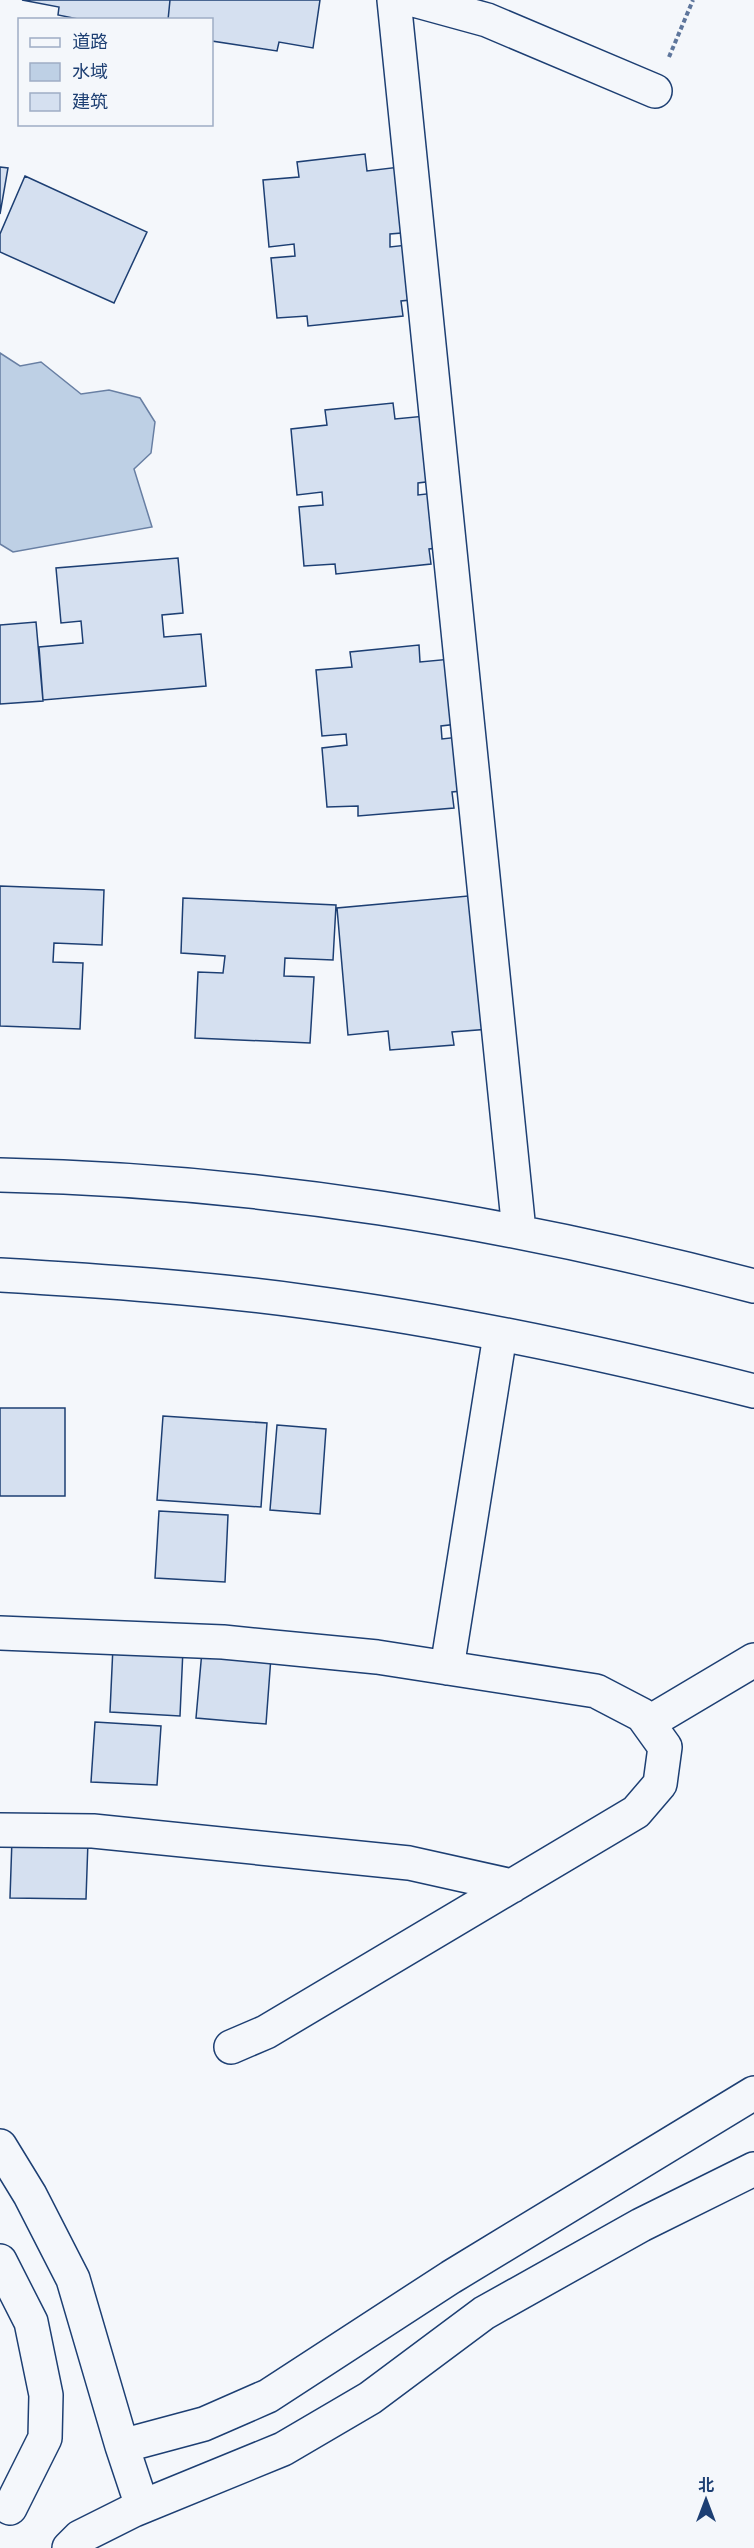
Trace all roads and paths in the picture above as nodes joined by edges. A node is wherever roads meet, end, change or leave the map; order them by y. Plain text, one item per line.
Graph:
1 (394, 0) edge
2 (414, 0) edge
3 (693, 0) edge
4 (655, 91) joint
5 (0, 1175) edge
6 (519, 1231) junction
7 (0, 1275) edge
8 (754, 1286) edge
9 (500, 1335) junction
10 (754, 1391) edge
11 (0, 1633) edge
12 (754, 1660) edge
13 (447, 1668) junction
14 (648, 1723) junction
15 (0, 1830) edge
16 (512, 1886) junction
17 (231, 2047) dead end
18 (754, 2093) edge
19 (0, 2146) edge
20 (754, 2169) edge
21 (0, 2261) edge
22 (131, 2474) junction
23 (10, 2508) dead end
24 (69, 2548) edge

1 - 6 street
2 - 4 street
3 - 4 path
5 - 6 street
6 - 8 street
7 - 9 street
9 - 10 street
9 - 13 street
11 - 13 street
12 - 14 street
13 - 14 street
14 - 16 street
15 - 16 street
16 - 17 street
18 - 22 street
19 - 22 street
20 - 22 street
21 - 23 street
22 - 24 street

